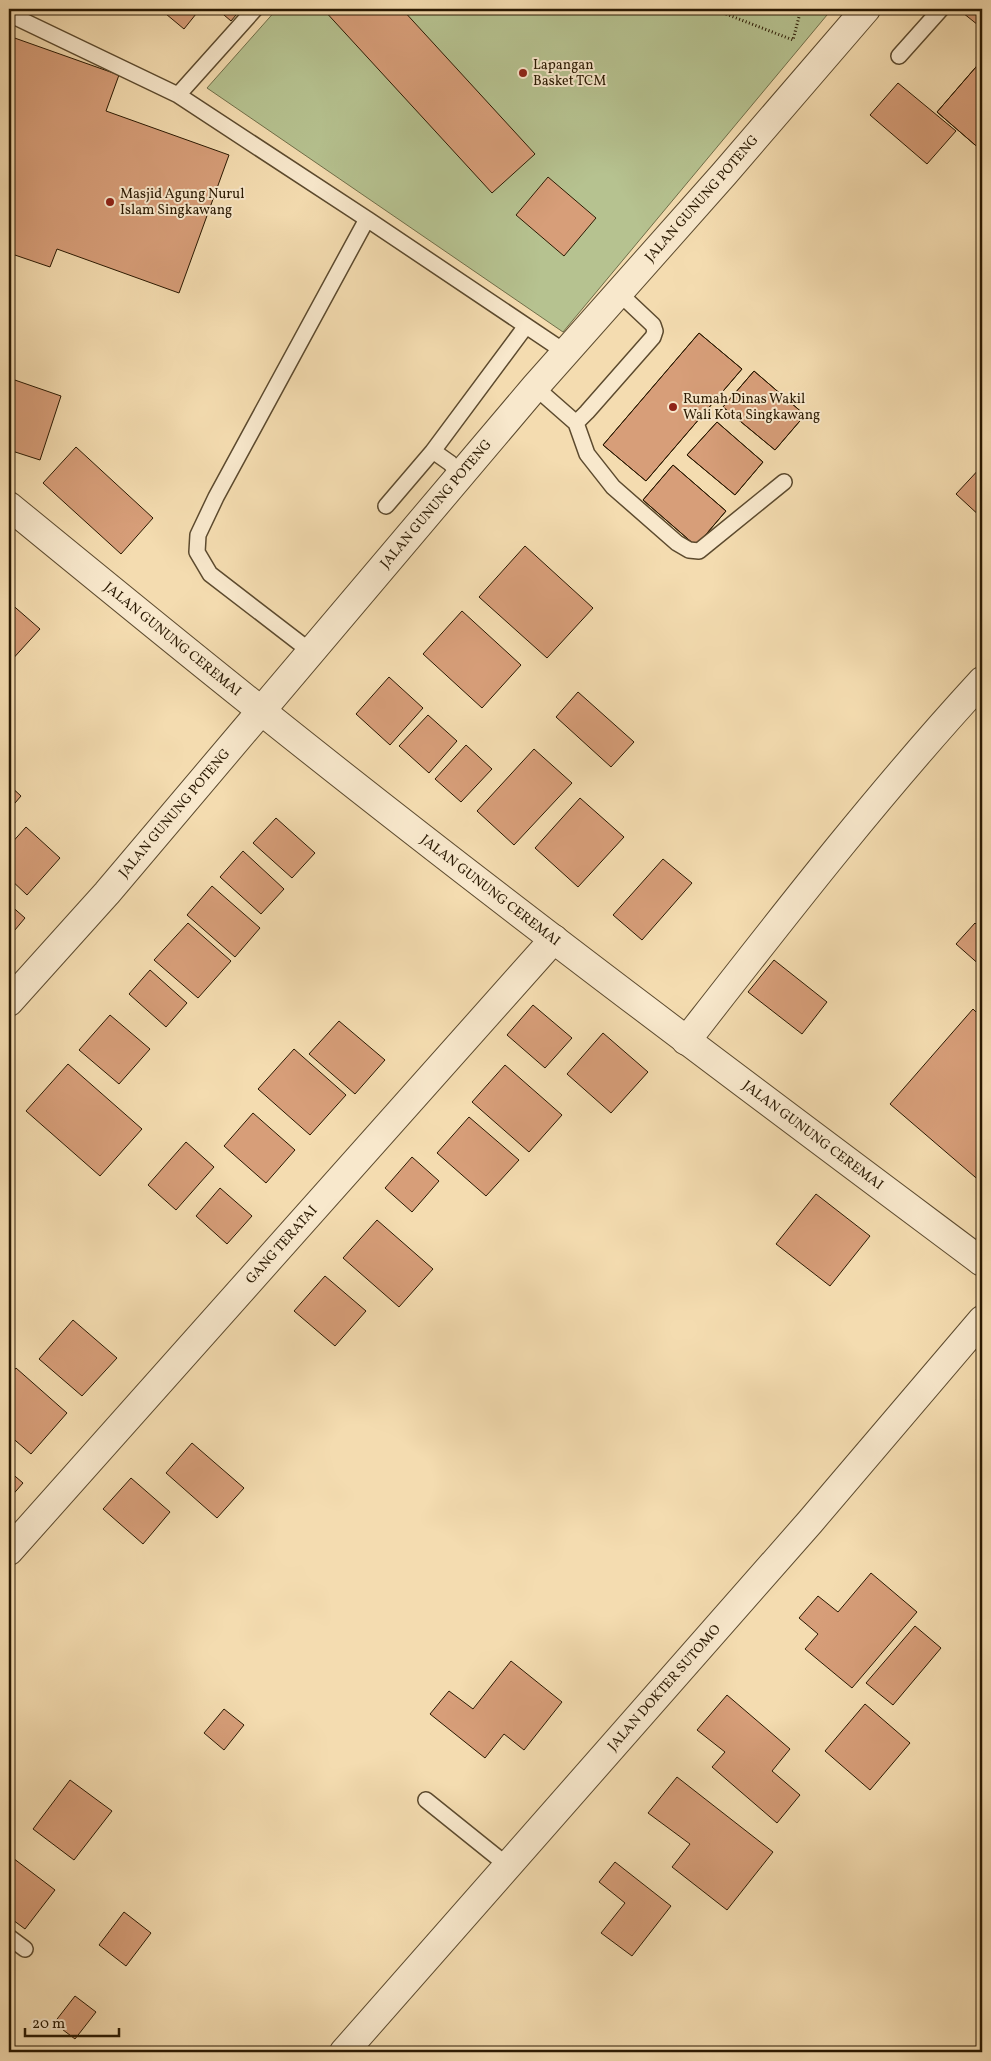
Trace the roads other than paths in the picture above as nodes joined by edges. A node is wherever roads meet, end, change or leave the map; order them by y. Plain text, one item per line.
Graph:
1 (255, 9) edge
2 (866, 9) edge
3 (940, 9) edge
4 (9, 14) edge
5 (899, 56) dead end
6 (178, 95) junction
7 (367, 219) junction
8 (619, 292) junction
9 (526, 326) junction
10 (565, 352) junction
11 (535, 387) junction
12 (576, 422) junction
13 (433, 451) junction
14 (460, 475) junction
15 (784, 482) dead end
16 (9, 506) edge
17 (386, 506) dead end
18 (310, 651) junction
19 (982, 681) edge
20 (260, 710) junction
21 (554, 939) junction
22 (9, 1002) edge
23 (686, 1041) junction
24 (982, 1262) edge
25 (982, 1320) edge
26 (9, 1550) edge
27 (426, 1800) dead end
28 (508, 1866) junction
29 (9, 1937) edge
30 (25, 1948) dead end
31 (344, 2052) edge

1 - 6 lane
2 - 8 street, JALAN GUNUNG POTENG
3 - 5 lane
4 - 6 lane
6 - 7 lane
7 - 9 lane
7 - 18 lane
8 - 10 street, JALAN GUNUNG POTENG
8 - 12 lane
9 - 10 lane
9 - 13 lane
10 - 11 street, JALAN GUNUNG POTENG
11 - 12 lane
11 - 14 street, JALAN GUNUNG POTENG
12 - 15 lane
13 - 14 lane
13 - 17 lane
14 - 18 street, JALAN GUNUNG POTENG
16 - 20 street, JALAN GUNUNG CEREMAI
18 - 20 street, JALAN GUNUNG POTENG
19 - 23 street
20 - 21 street, JALAN GUNUNG CEREMAI
20 - 22 street, JALAN GUNUNG POTENG
21 - 23 street, JALAN GUNUNG CEREMAI
21 - 26 street, GANG TERATAI
23 - 24 street, JALAN GUNUNG CEREMAI
25 - 28 street, JALAN DOKTER SUTOMO
27 - 28 lane
28 - 31 street, JALAN DOKTER SUTOMO
29 - 30 lane

